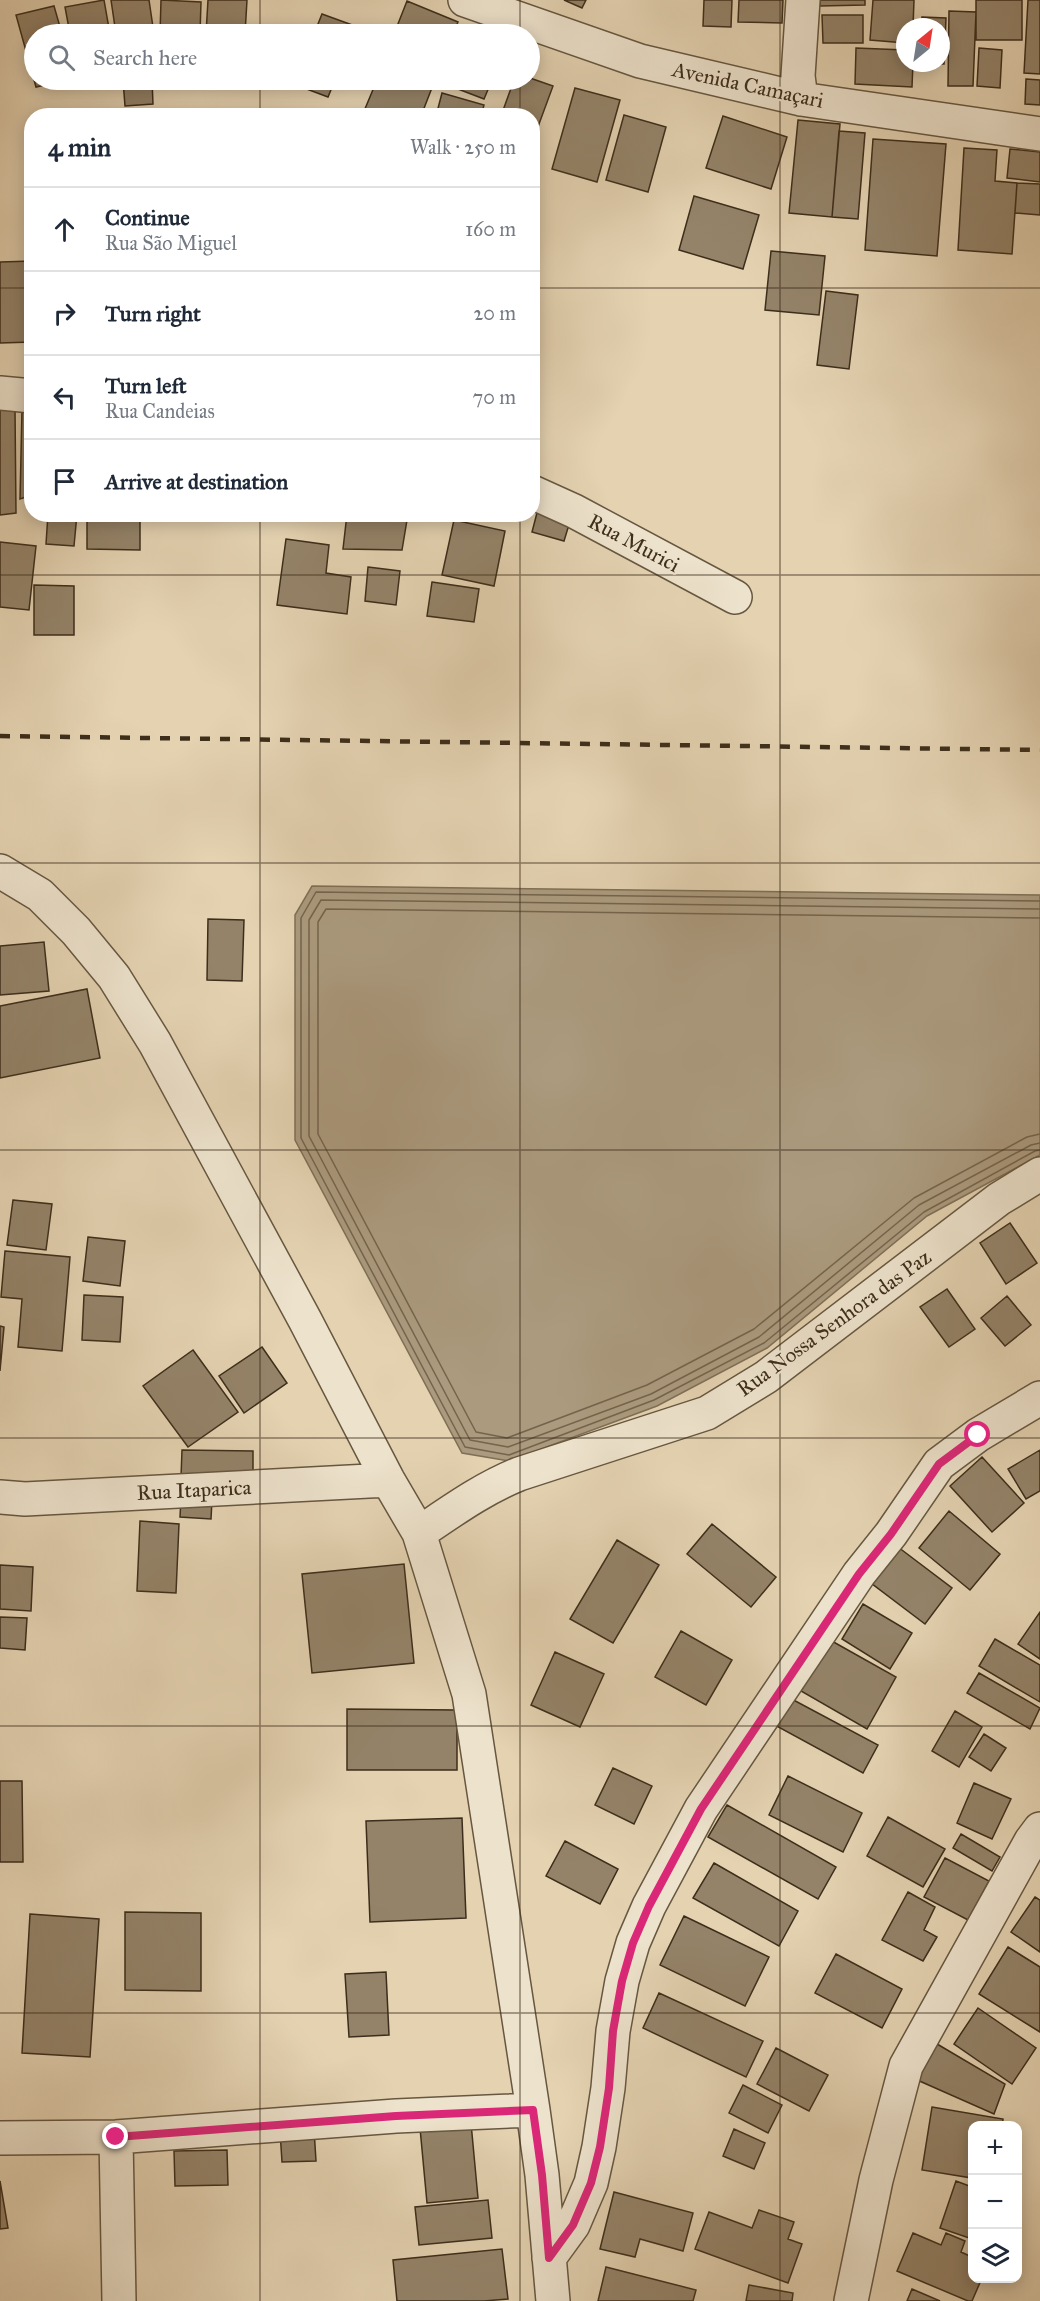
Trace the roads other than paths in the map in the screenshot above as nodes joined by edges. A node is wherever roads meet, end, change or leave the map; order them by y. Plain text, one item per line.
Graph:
1 (465, 0) edge
2 (803, 0) edge
3 (534, 24) edge
4 (540, 26) edge
5 (801, 99) junction
6 (1040, 134) edge
7 (0, 393) edge
8 (24, 395) edge
9 (540, 496) edge
10 (735, 597) dead end
11 (0, 872) edge
12 (1040, 1174) edge
13 (1040, 1398) edge
14 (388, 1480) junction
15 (0, 1497) edge
16 (419, 1533) junction
17 (1040, 1829) edge
18 (533, 2110) junction
19 (116, 2137) junction
20 (0, 2138) edge
21 (549, 2258) junction
22 (119, 2301) edge
23 (553, 2301) edge
24 (851, 2301) edge

1 - 3 street, Avenida Camaçari
2 - 5 street
4 - 5 street, Avenida Camaçari
5 - 6 street, Avenida Camaçari
7 - 8 street
9 - 10 street, Rua Murici
11 - 14 street
12 - 16 street, Rua Nossa Senhora das Paz
13 - 21 street
14 - 15 street, Rua Itaparica
14 - 16 street
16 - 18 street
17 - 24 street
18 - 19 street
18 - 21 street
19 - 20 street
19 - 22 street
21 - 23 street

